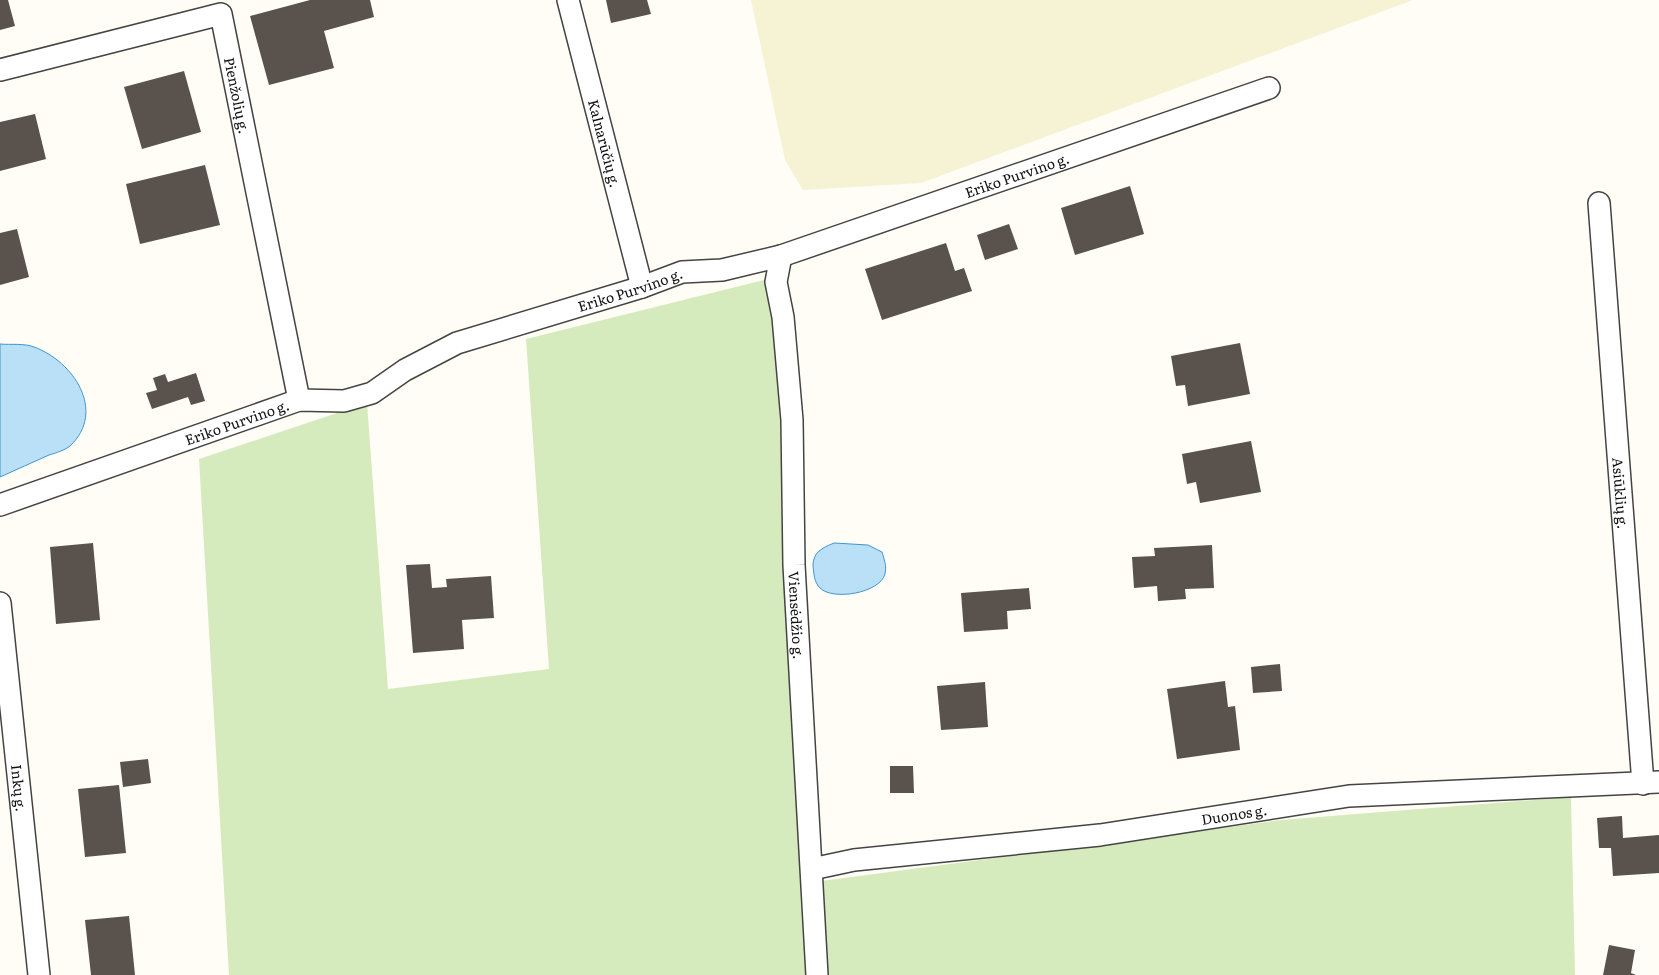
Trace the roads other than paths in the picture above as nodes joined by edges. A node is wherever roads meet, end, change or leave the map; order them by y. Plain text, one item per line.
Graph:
1 (568, 0) edge
2 (0, 70) edge
3 (1269, 88) dead end
4 (1599, 203) dead end
5 (781, 256) junction
6 (642, 287) junction
7 (299, 400) junction
8 (0, 505) edge
9 (0, 602) edge
10 (1651, 783) edge
11 (812, 869) junction
12 (39, 975) edge
13 (817, 975) edge

1 - 6 street, Kalnarūčių g.
2 - 7 street, Pienžolių g.
3 - 5 street, Eriko Purvino g.
4 - 10 street, Asiūklių g.
5 - 6 street, Eriko Purvino g.
5 - 11 street, Viensėdžio g.
6 - 7 street, Eriko Purvino g.
7 - 8 street, Eriko Purvino g.
9 - 12 street, Inkų g.
10 - 11 street, Duonos g.
11 - 13 street, Viensėdžio g.

